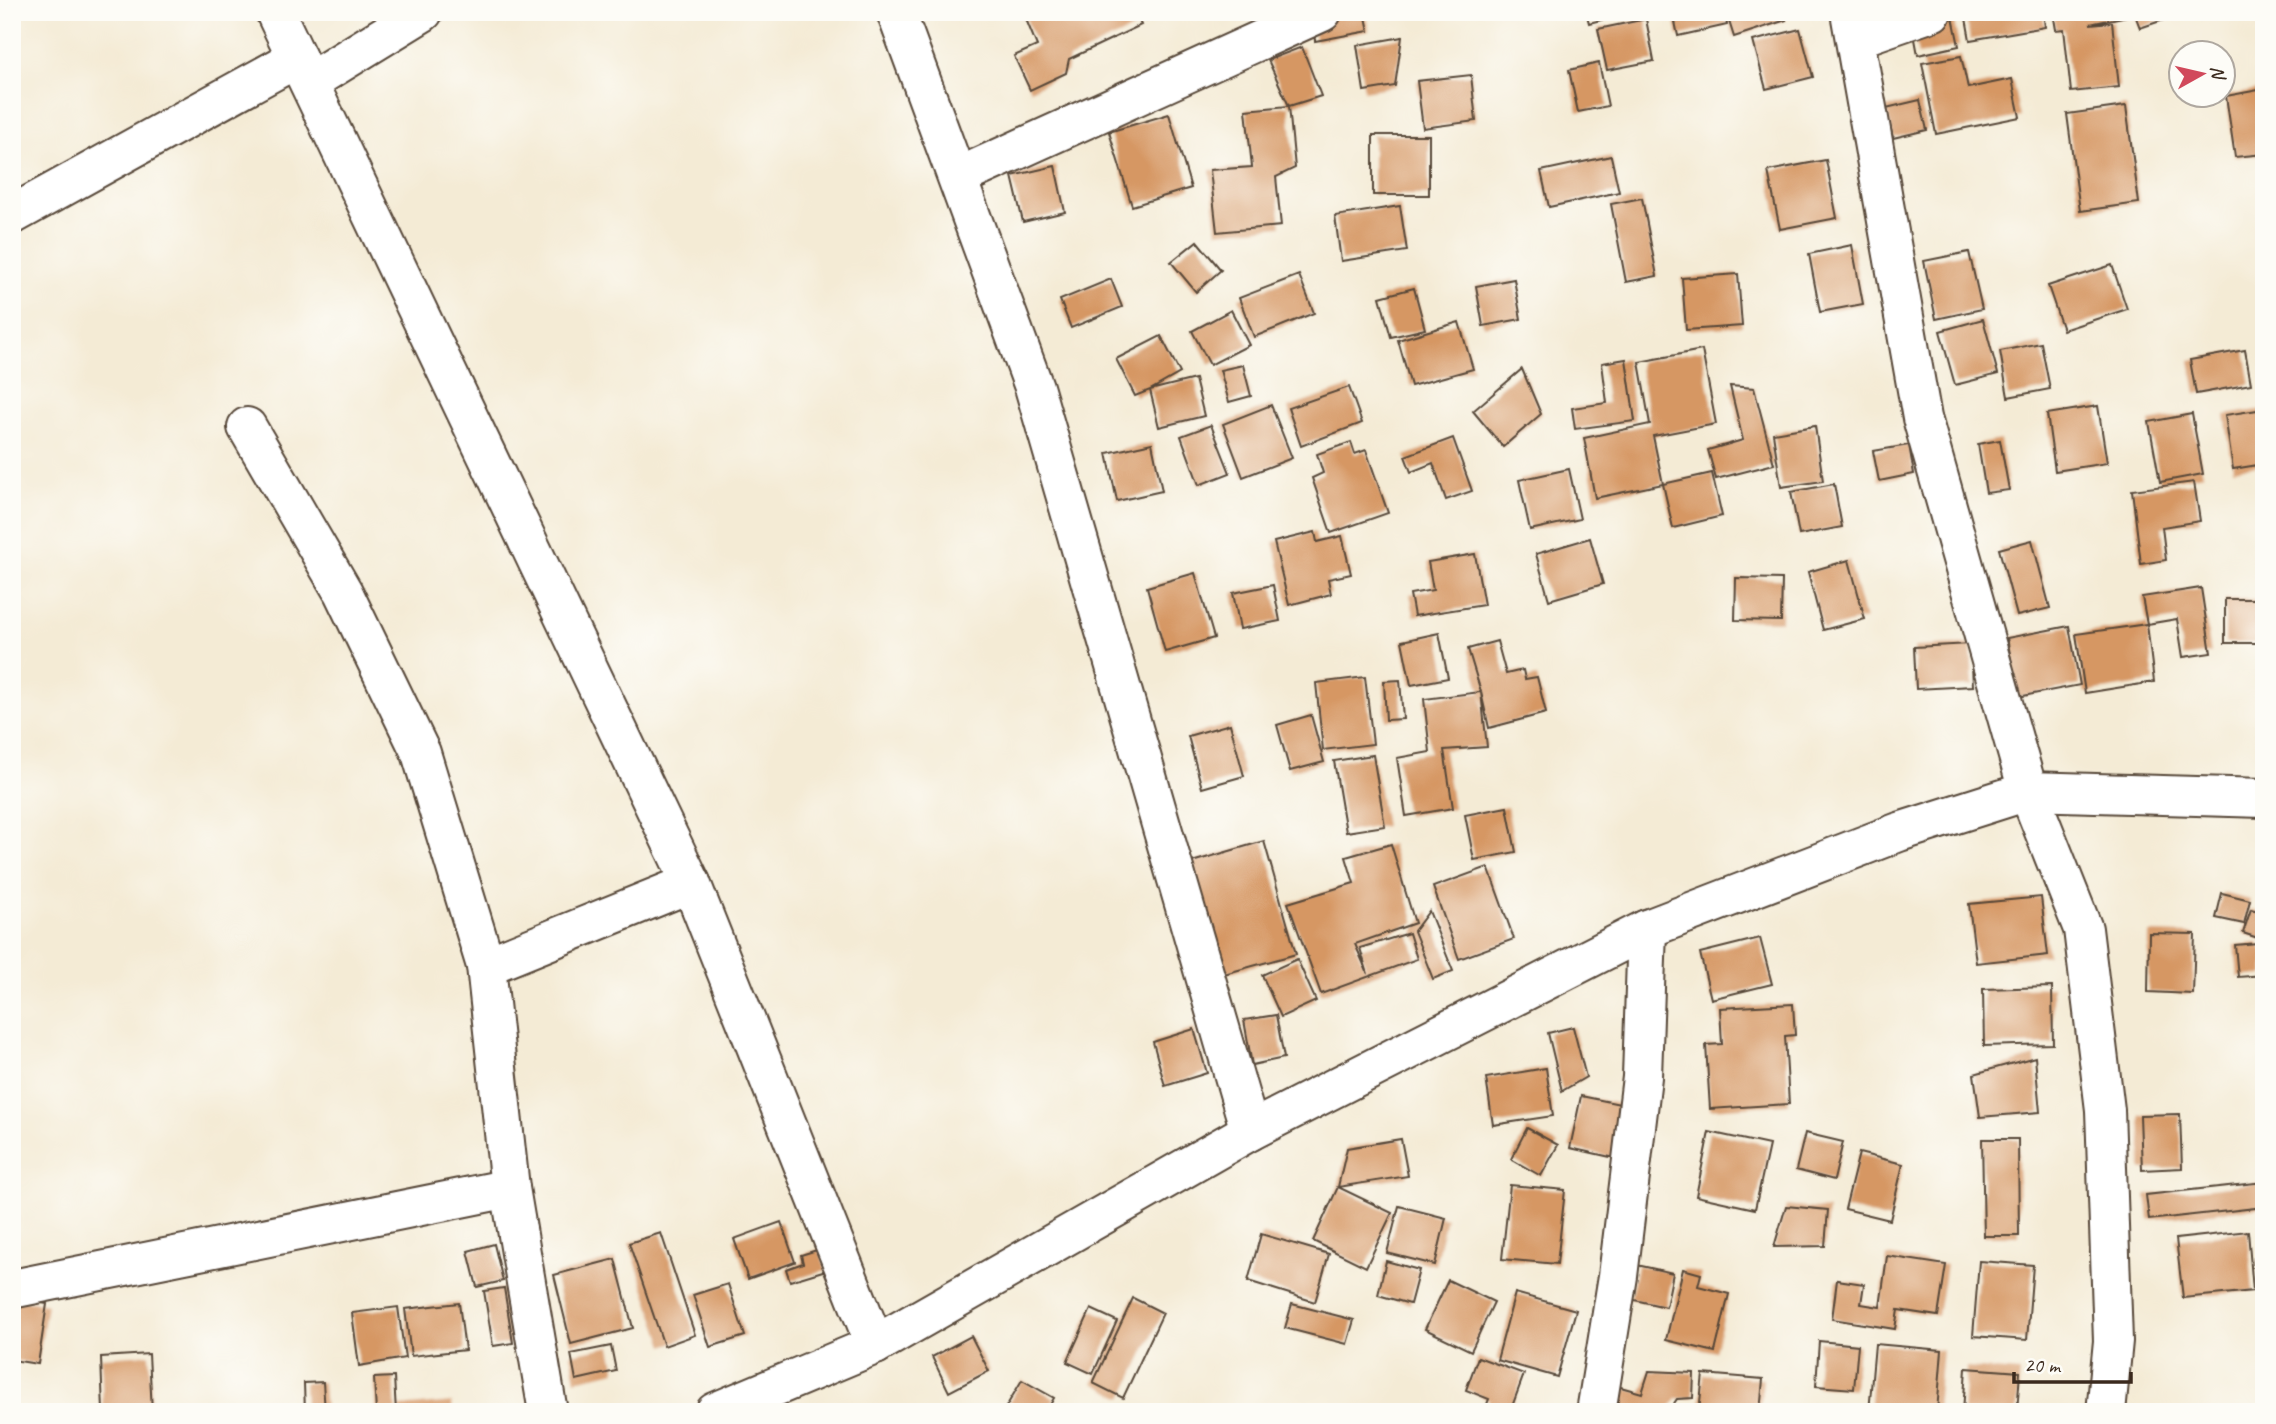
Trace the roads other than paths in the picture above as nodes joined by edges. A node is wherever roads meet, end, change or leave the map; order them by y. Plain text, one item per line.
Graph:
1 (275, 12) edge
2 (423, 12) edge
3 (896, 12) edge
4 (1322, 12) edge
5 (1933, 12) edge
6 (1853, 25) edge
7 (303, 70) junction
8 (958, 177) junction
9 (12, 215) edge
10 (247, 427) dead end
11 (2028, 791) junction
12 (2264, 798) edge
13 (691, 883) junction
14 (1647, 929) junction
15 (486, 966) junction
16 (1250, 1131) junction
17 (510, 1188) junction
18 (12, 1289) edge
19 (875, 1345) junction
20 (548, 1412) edge
21 (715, 1412) edge
22 (1596, 1412) edge
23 (2106, 1412) edge

1 - 7 street
2 - 7 street
3 - 8 street
4 - 8 street
5 - 6 street
6 - 11 street
7 - 9 street
7 - 13 street
8 - 16 street
10 - 15 street
11 - 12 street
11 - 14 street
11 - 23 street
13 - 15 street
13 - 19 street
14 - 16 street
14 - 22 street
15 - 17 street
16 - 19 street
17 - 18 street
17 - 20 street
19 - 21 street

